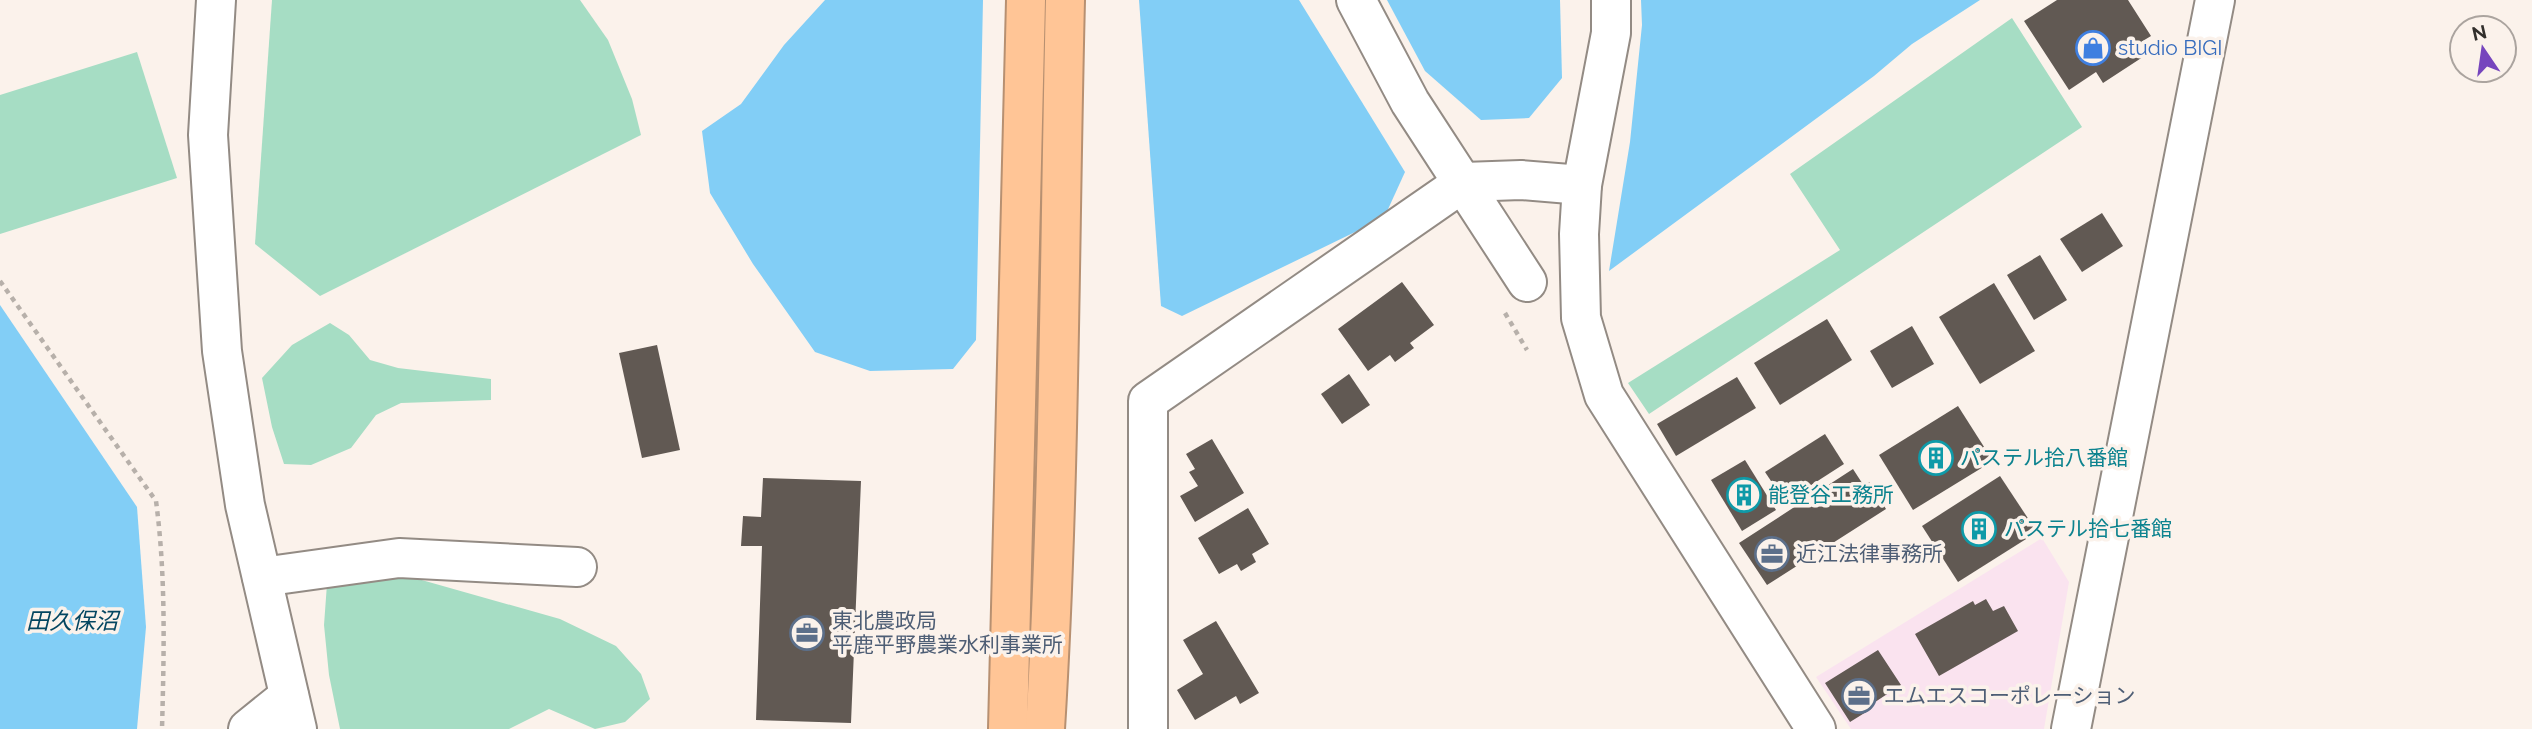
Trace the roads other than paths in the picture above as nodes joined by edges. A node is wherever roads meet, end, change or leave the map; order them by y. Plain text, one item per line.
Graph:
1 (216, 0) edge
2 (1026, 0) edge
3 (1065, 0) edge
4 (1356, 0) edge
5 (1611, 0) edge
6 (2215, 0) edge
7 (1464, 182) junction
8 (1582, 186) junction
9 (1527, 282) dead end
10 (577, 566) dead end
11 (262, 577) junction
12 (293, 713) edge
13 (247, 729) edge
14 (1008, 729) edge
15 (1045, 729) edge
16 (1148, 729) edge
17 (1816, 729) edge
18 (2071, 729) edge

1 - 11 street
2 - 14 highway
3 - 15 highway
4 - 7 street
5 - 8 street
6 - 18 street
7 - 8 street
7 - 9 street
7 - 16 street
8 - 17 street
10 - 11 street
11 - 12 street
12 - 13 street

